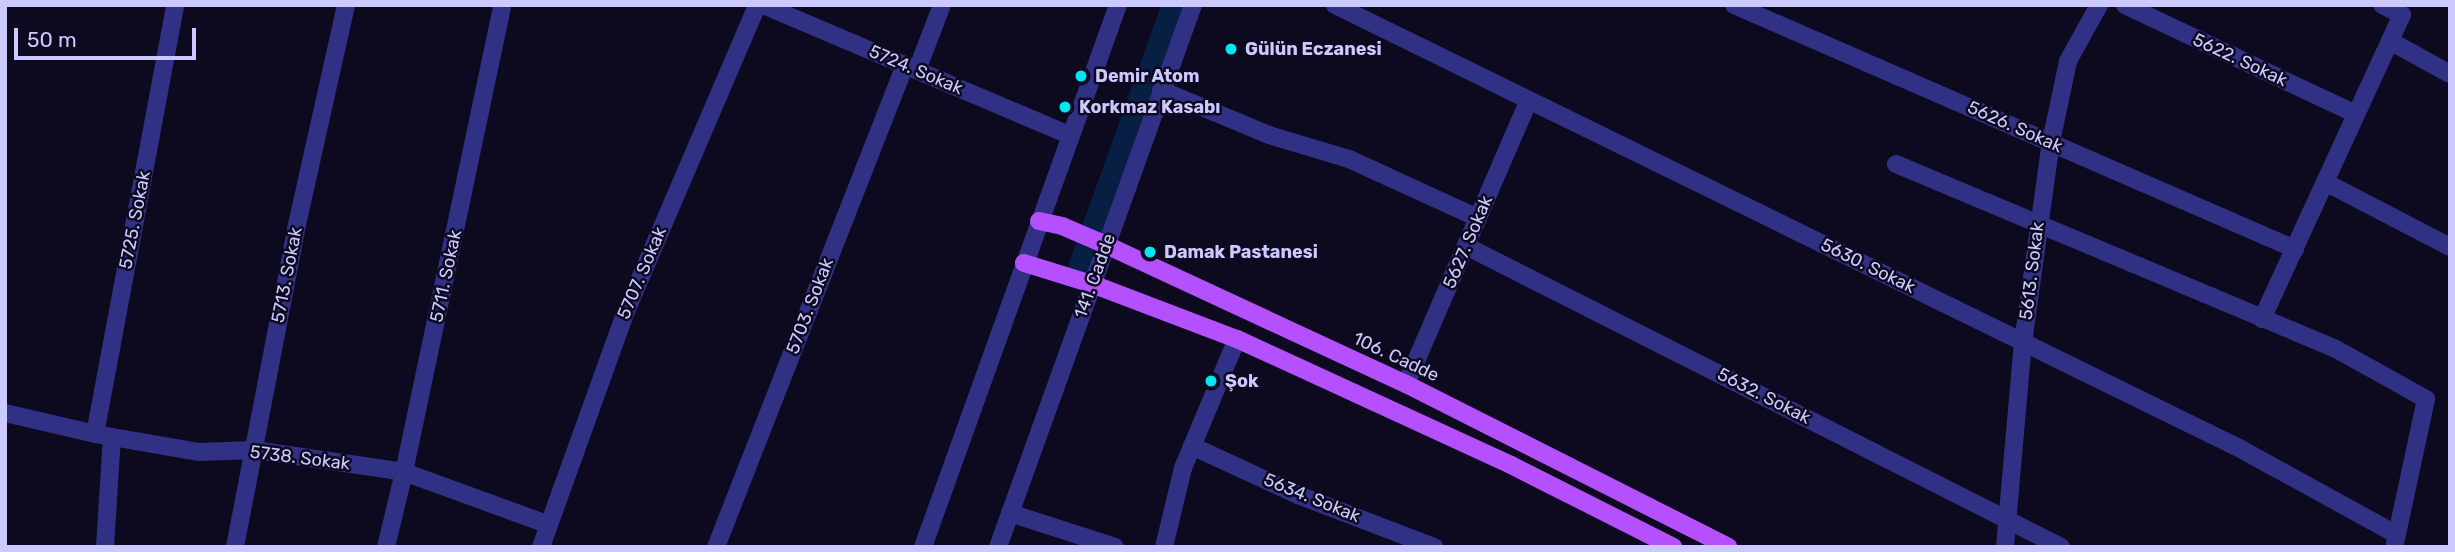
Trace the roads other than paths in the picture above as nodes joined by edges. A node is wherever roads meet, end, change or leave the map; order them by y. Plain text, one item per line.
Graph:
1 (175, 5) edge
2 (346, 5) edge
3 (502, 5) edge
4 (757, 5) edge
5 (763, 5) edge
6 (942, 5) edge
7 (1118, 5) edge
8 (1193, 5) edge
9 (1335, 5) edge
10 (1734, 5) edge
11 (2099, 5) edge
12 (2125, 5) edge
13 (2382, 5) edge
14 (2390, 41) junction
15 (911, 68) junction
16 (2450, 74) edge
17 (1161, 90) junction
18 (1529, 100) junction
19 (2356, 114) junction
20 (1069, 135) junction
21 (2051, 142) junction
22 (1896, 164) dead end
23 (2325, 182) junction
24 (1478, 218) junction
25 (1039, 221) junction
26 (2038, 224) junction
27 (1105, 245) junction
28 (1466, 246) junction
29 (2450, 247) edge
30 (2295, 249) junction
31 (1024, 263) junction
32 (1091, 284) junction
33 (2262, 319) junction
34 (1237, 339) junction
35 (2023, 342) junction
36 (1406, 384) junction
37 (5, 414) edge
38 (104, 436) junction
39 (1192, 446) junction
40 (254, 450) junction
41 (404, 472) junction
42 (1010, 513) junction
43 (2008, 520) junction
44 (547, 524) junction
45 (2396, 541) edge
46 (541, 545) edge
47 (105, 547) edge
48 (235, 547) edge
49 (386, 547) edge
50 (561, 547) edge
51 (716, 547) edge
52 (923, 547) edge
53 (998, 547) edge
54 (1115, 547) edge
55 (1164, 547) edge
56 (1434, 547) edge
57 (1673, 547) edge
58 (1728, 547) edge
59 (2005, 547) edge
60 (2061, 547) edge

1 - 38 street, 5725. Sokak
2 - 40 street, 5713. Sokak
3 - 41 street, 5711. Sokak
4 - 44 street, 5707. Sokak
5 - 15 street, 5724. Sokak
6 - 15 street, 5703. Sokak
7 - 20 street
8 - 17 street, 141. Cadde
9 - 18 street, 5630. Sokak
10 - 21 street, 5626. Sokak
11 - 21 street, 5613. Sokak
12 - 19 street, 5622. Sokak
13 - 14 street
14 - 16 street
14 - 19 street
15 - 20 street, 5724. Sokak
15 - 51 street, 5703. Sokak
17 - 24 street
17 - 27 street, 141. Cadde
18 - 24 street, 5627. Sokak
18 - 35 street, 5630. Sokak
19 - 23 street
20 - 25 street
21 - 26 street, 5613. Sokak
21 - 30 street, 5626. Sokak
22 - 26 street
23 - 29 street
23 - 30 street
24 - 28 street, 5627. Sokak
25 - 27 main road, 106. Cadde
25 - 31 street
26 - 33 street
26 - 35 street, 5613. Sokak
27 - 32 street, 141. Cadde
27 - 36 main road, 106. Cadde
28 - 36 street, 5627. Sokak
28 - 43 street, 5632. Sokak
30 - 33 street
31 - 32 main road
31 - 52 street
32 - 34 main road
32 - 42 street, 141. Cadde
33 - 45 street
34 - 39 street
34 - 57 main road
35 - 43 street, 5613. Sokak
35 - 45 street, 5630. Sokak
36 - 58 main road, 106. Cadde
37 - 38 street, 5738. Sokak
38 - 40 street, 5738. Sokak
38 - 47 street, 5725. Sokak
39 - 55 street
39 - 56 street, 5634. Sokak
40 - 41 street, 5738. Sokak
40 - 48 street, 5713. Sokak
41 - 44 street, 5738. Sokak
41 - 49 street, 5711. Sokak
42 - 53 street, 141. Cadde
42 - 54 street
43 - 59 street, 5613. Sokak
43 - 60 street, 5632. Sokak
44 - 46 street, 5707. Sokak
46 - 50 street

